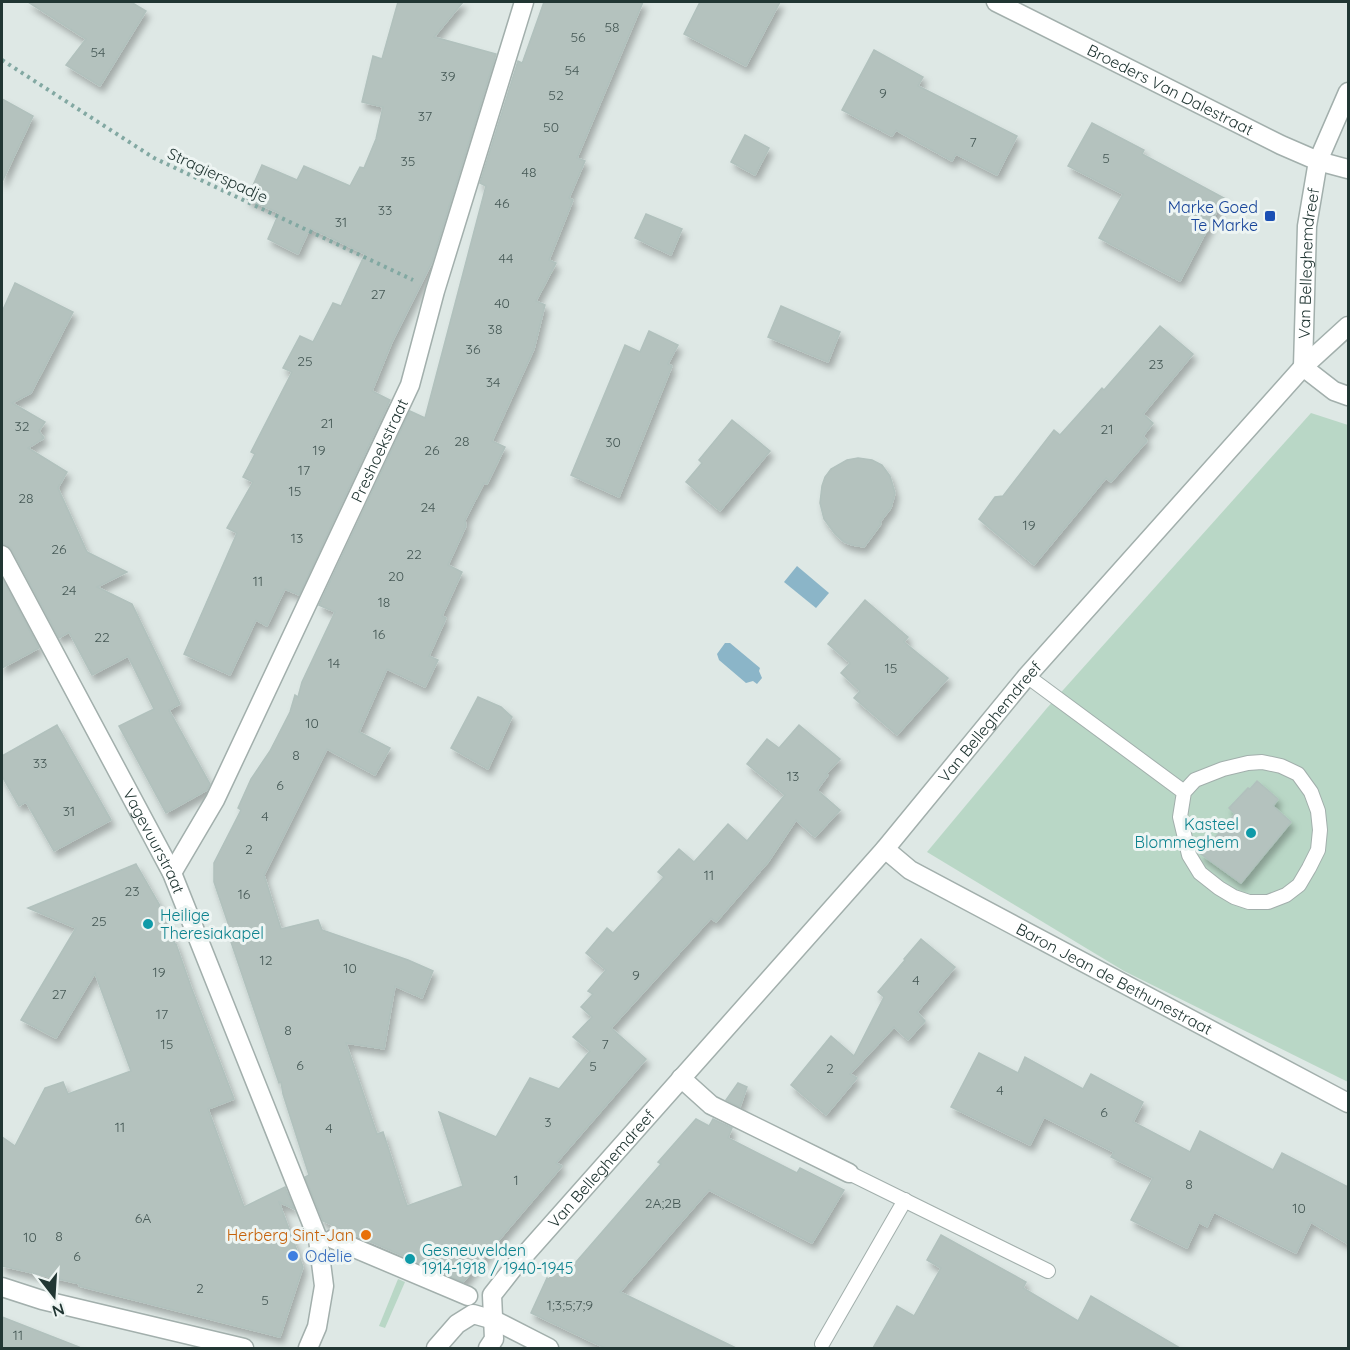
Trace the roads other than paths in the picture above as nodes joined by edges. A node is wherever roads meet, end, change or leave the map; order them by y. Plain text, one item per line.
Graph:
1 (524, 2) edge
2 (996, 2) edge
3 (1348, 92) edge
4 (1318, 161) junction
5 (1348, 169) edge
6 (1348, 326) edge
7 (1303, 367) junction
8 (1348, 396) edge
9 (2, 555) edge
10 (1028, 676) junction
11 (1184, 792) junction
12 (885, 849) junction
13 (172, 873) junction
14 (681, 1078) junction
15 (1348, 1103) edge
16 (849, 1173) joint
17 (905, 1200) junction
18 (326, 1239) junction
19 (1048, 1271) dead end
20 (2, 1287) edge
21 (468, 1296) dead end
22 (494, 1320) junction
23 (822, 1344) dead end
24 (244, 1348) edge
25 (308, 1348) edge
26 (436, 1348) edge
27 (488, 1348) edge
28 (549, 1348) edge

1 - 13 street, Preshoekstraat
2 - 4 street, Broeders Van Dalestraat
3 - 4 street, Van Belleghemdreef
4 - 5 street, Broeders Van Dalestraat
4 - 7 street, Van Belleghemdreef
6 - 7 street, Van Belleghemdreef
7 - 8 street
7 - 10 street, Van Belleghemdreef
9 - 13 street, Vagevuurstraat
10 - 11 lane
10 - 12 street, Van Belleghemdreef
11 - 11 lane
12 - 14 street, Van Belleghemdreef
12 - 15 street, Baron Jean de Bethunestraat
13 - 18 street, Vagevuurstraat
14 - 16 street
14 - 22 street, Van Belleghemdreef
16 - 17 lane
17 - 19 lane
17 - 23 lane
18 - 21 street
18 - 25 street, Vagevuurstraat
20 - 24 street
22 - 26 street
22 - 27 street, Van Belleghemdreef
22 - 28 street

